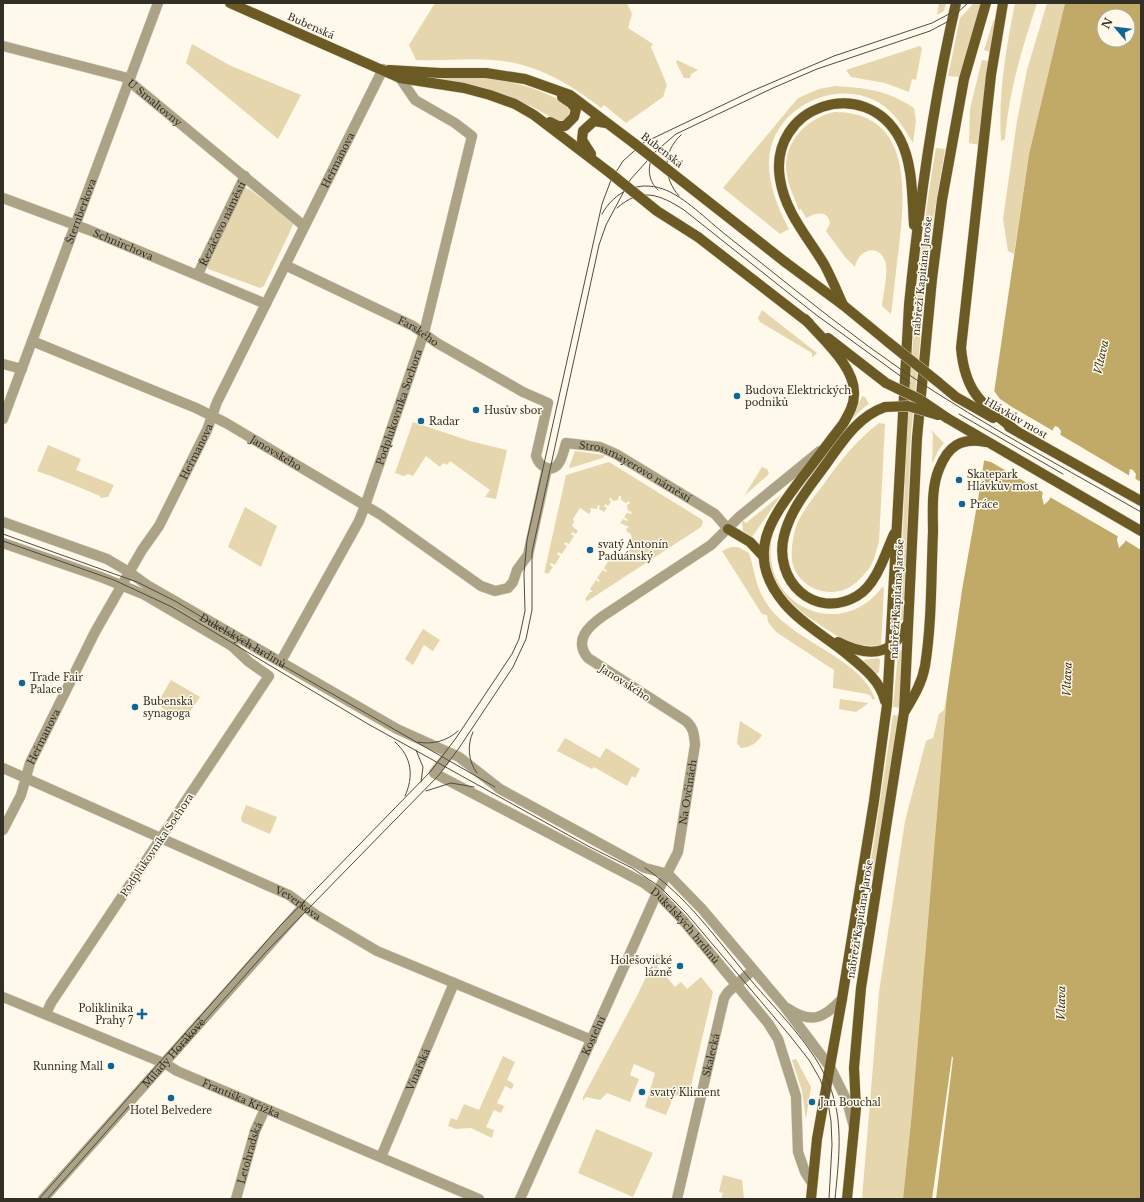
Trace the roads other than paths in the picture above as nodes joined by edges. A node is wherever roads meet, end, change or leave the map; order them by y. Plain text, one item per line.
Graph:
1 (158, 3) edge
2 (230, 3) edge
3 (956, 3) edge
4 (986, 3) edge
5 (1004, 3) edge
6 (3, 46) edge
7 (383, 69) junction
8 (400, 78) junction
9 (129, 81) junction
10 (542, 85) junction
11 (534, 115) junction
12 (608, 123) junction
13 (472, 136) joint
14 (584, 150) junction
15 (245, 176) junction
16 (3, 198) edge
17 (74, 225) junction
18 (304, 226) junction
19 (915, 244) junction
20 (285, 265) junction
21 (198, 274) junction
22 (266, 304) junction
23 (844, 305) junction
24 (805, 319) junction
25 (424, 333) junction
26 (32, 341) junction
27 (888, 342) joint
28 (3, 364) edge
29 (22, 369) junction
30 (212, 416) junction
31 (947, 418) junction
32 (3, 419) edge
33 (1014, 430) junction
34 (986, 442) junction
35 (825, 447) junction
36 (547, 468) junction
37 (1141, 501) edge
38 (365, 506) junction
39 (3, 522) edge
40 (896, 528) junction
41 (728, 529) junction
42 (1141, 531) edge
43 (3, 543) edge
44 (764, 557) junction
45 (129, 572) junction
46 (122, 585) junction
47 (908, 621) junction
48 (816, 630) junction
49 (891, 647) junction
50 (281, 661) junction
51 (269, 676) joint
52 (887, 705) junction
53 (904, 712) junction
54 (676, 716) joint
55 (450, 753) junction
56 (3, 768) edge
57 (26, 779) junction
58 (3, 830) edge
59 (161, 839) junction
60 (668, 874) junction
61 (657, 893) junction
62 (304, 906) junction
63 (753, 970) junction
64 (454, 983) junction
65 (737, 984) junction
66 (3, 997) edge
67 (842, 999) junction
68 (784, 1006) junction
69 (46, 1014) junction
70 (592, 1040) junction
71 (163, 1063) junction
72 (830, 1067) junction
73 (265, 1109) junction
74 (855, 1131) junction
75 (381, 1157) junction
76 (812, 1183) junction
77 (43, 1199) edge
78 (236, 1199) edge
79 (479, 1199) edge
80 (520, 1199) edge
81 (677, 1199) edge
82 (811, 1199) edge
83 (847, 1199) edge

1 - 9 street, Šternberkova
2 - 7 main road, Bubenská
3 - 19 main road, nábřeží Kapitána Jaroše
4 - 47 main road, nábřeží Kapitána Jaroše
5 - 33 main road
6 - 9 street, U Smaltovny
7 - 8 main road, Bubenská
7 - 10 main road, Bubenská
7 - 18 street, Heřmanova
8 - 11 main road, Bubenská
8 - 13 street, Bubenská
9 - 15 street, U Smaltovny
9 - 17 street, Šternberkova
10 - 11 main road
10 - 12 main road, Bubenská
11 - 14 main road, Bubenská
12 - 14 main road
12 - 23 main road, Bubenská, bridge
13 - 25 street, Podplukovníka Sochora
14 - 24 main road, Bubenská, bridge
15 - 18 street, Řezáčovo náměstí
15 - 21 street, Řezáčovo náměstí
16 - 17 street, Schnirchova
17 - 21 street, Schnirchova
17 - 26 street, Šternberkova
18 - 20 street, Heřmanova
19 - 23 main road
19 - 40 main road, nábřeží Kapitána Jaroše
20 - 22 street, Heřmanova
20 - 25 street, Farského
21 - 22 street, Řezáčovo náměstí
22 - 30 street, Heřmanova
23 - 27 main road, Bubenská
24 - 31 main road, Bubenská, bridge
24 - 35 main road
25 - 36 street, Farského
25 - 38 street, Podplukovníka Sochora
26 - 29 street, Šternberkova
26 - 30 street, Janovského
27 - 33 main road, Hlávkův most, bridge
28 - 29 street
29 - 32 street, Šternberkova
30 - 38 street, Janovského
30 - 45 street, Heřmanova
31 - 34 main road
31 - 40 main road, bridge
33 - 37 main road, Hlávkův most
34 - 42 main road
34 - 53 main road
35 - 41 street
35 - 44 main road
36 - 38 street, Janovského
36 - 41 street, Strossmayerovo náměstí
38 - 50 street, Podplukovníka Sochora
39 - 45 street, Dukelských hrdinů
40 - 49 main road, nábřeží Kapitána Jaroše
41 - 44 main road
41 - 54 street, Janovského
43 - 46 street, Dukelských hrdinů
44 - 48 main road
45 - 46 street, Heřmanova
45 - 50 street, Dukelských hrdinů
46 - 51 street, Dukelských hrdinů
46 - 57 street, Heřmanova
47 - 49 main road
47 - 53 main road, nábřeží Kapitána Jaroše
48 - 49 main road
48 - 52 main road
49 - 52 main road, nábřeží Kapitána Jaroše
50 - 55 street, Dukelských hrdinů
51 - 59 street, Podplukovníka Sochora
52 - 67 main road, nábřeží Kapitána Jaroše
53 - 74 main road, nábřeží Kapitána Jaroše
54 - 60 street, Na Ovčinách
55 - 60 street, Dukelských hrdinů
55 - 61 street, Dukelských hrdinů
56 - 57 street, Veverkova
57 - 58 street, Heřmanova
57 - 59 street, Veverkova
59 - 62 street, Veverkova
59 - 69 street, Podplukovníka Sochora
60 - 61 street, Kostelní
60 - 63 street
61 - 65 street, Dukelských hrdinů
61 - 70 street, Kostelní
62 - 64 street, Veverkova
62 - 71 street, Milady Horákové
63 - 65 street, Skalecká
63 - 68 street
64 - 70 street, Veverkova
64 - 75 street, Vinařská
65 - 76 street, Dukelských hrdinů
65 - 81 street, Skalecká
66 - 69 street, Františka Křížka
67 - 68 street
67 - 72 main road, nábřeží Kapitána Jaroše
68 - 72 street
69 - 71 street, Františka Křížka
70 - 80 street, Kostelní
71 - 73 street, Františka Křížka
71 - 77 street, Milady Horákové
72 - 74 street
72 - 76 main road, nábřeží Kapitána Jaroše
73 - 75 street, Františka Křížka
73 - 78 street, Letohradská
74 - 83 main road, nábřeží Kapitána Jaroše
75 - 79 street, Františka Křížka
76 - 82 main road, nábřeží Kapitána Jaroše

